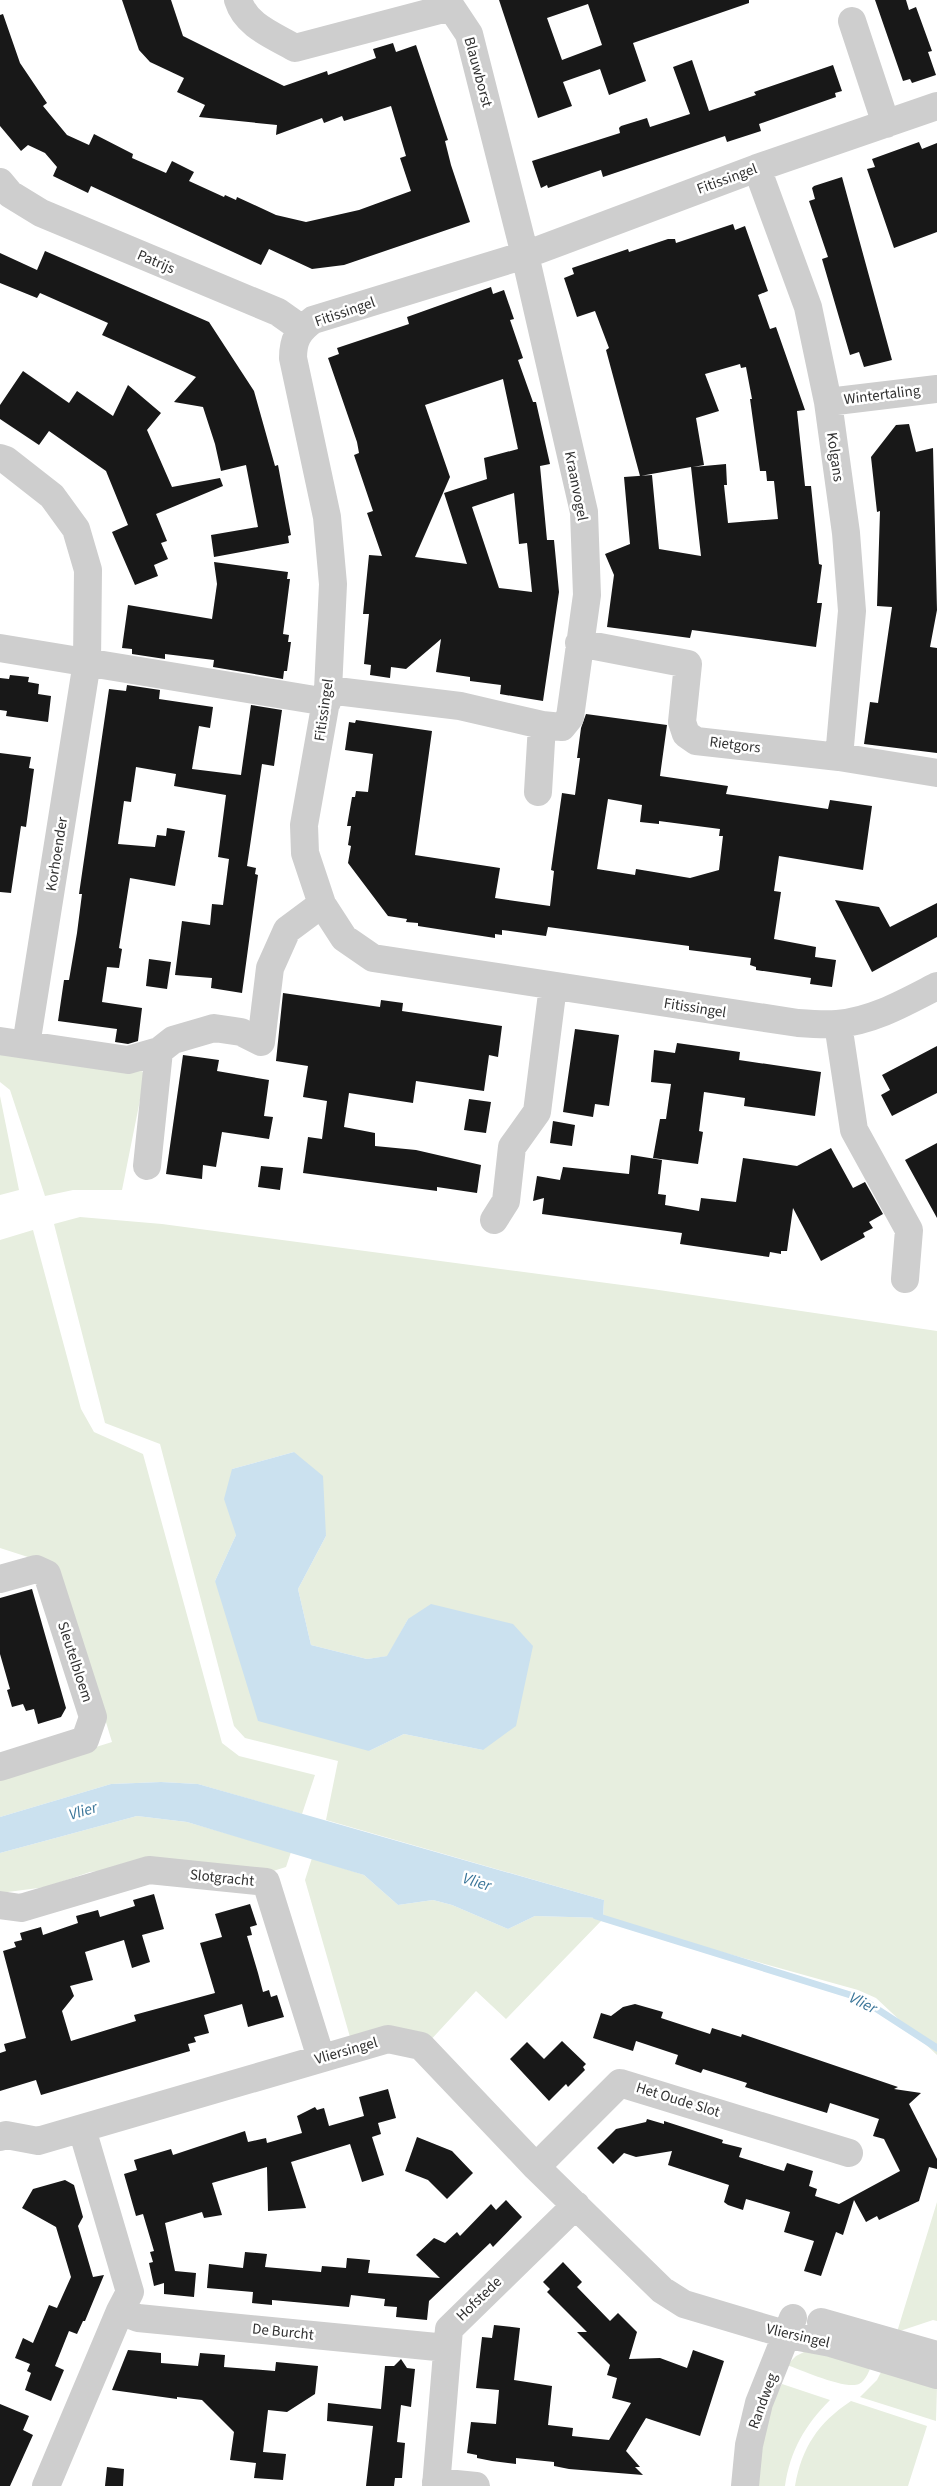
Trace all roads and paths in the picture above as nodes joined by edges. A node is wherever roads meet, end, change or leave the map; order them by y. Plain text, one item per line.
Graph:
1 (238, 0) edge
2 (852, 21) dead end
3 (937, 106) edge
4 (886, 124) junction
5 (757, 168) junction
6 (3, 191) edge
7 (525, 255) junction
8 (302, 329) junction
9 (937, 389) edge
10 (828, 402) junction
11 (0, 458) edge
12 (579, 642) junction
13 (0, 648) edge
14 (87, 662) junction
15 (328, 696) junction
16 (542, 725) junction
17 (839, 757) junction
18 (937, 773) edge
19 (538, 792) dead end
20 (322, 904) junction
21 (553, 986) junction
22 (937, 986) edge
23 (838, 1024) junction
24 (13, 1043) edge
25 (159, 1051) junction
26 (147, 1166) dead end
27 (494, 1220) dead end
28 (905, 1279) dead end
29 (0, 1579) edge
30 (0, 1767) edge
31 (0, 1905) edge
32 (321, 2058) junction
33 (82, 2129) junction
34 (0, 2137) edge
35 (849, 2153) dead end
36 (536, 2167) junction
37 (576, 2205) junction
38 (120, 2311) junction
39 (791, 2326) junction
40 (447, 2348) junction
41 (937, 2355) edge
42 (937, 2375) edge
43 (436, 2484) edge
44 (46, 2486) edge
45 (476, 2486) edge
46 (745, 2486) edge

1 - 7 street, Blauwborst
2 - 4 street
3 - 4 street, Fitissingel
4 - 5 street, Fitissingel
5 - 7 street, Fitissingel
5 - 10 street, Kolgans
6 - 8 street, Patrijs
7 - 8 street, Fitissingel
7 - 12 street, Kraanvogel
8 - 15 street, Fitissingel
9 - 10 street, Wintertaling
10 - 17 street, Kolgans
11 - 14 street, Korhoender
12 - 16 street, Kraanvogel
12 - 17 street, Rietgors
13 - 14 street
14 - 15 street
14 - 24 street, Korhoender
15 - 16 street, Kraanvogel
15 - 20 street, Fitissingel
16 - 19 street
17 - 18 street, Rietgors
20 - 21 street, Fitissingel
20 - 25 street, Korhoender
21 - 23 street, Fitissingel
21 - 27 street
22 - 23 street, Fitissingel
23 - 28 street
24 - 25 street, Korhoender
25 - 26 street
29 - 30 street, Sleutelbloem
31 - 32 street, Slotgracht
32 - 33 street, Vliersingel
32 - 36 street, Vliersingel
33 - 34 street, Vliersingel
33 - 38 street
35 - 36 street, Het Oude Slot
36 - 37 street, Vliersingel
37 - 39 street, Vliersingel
37 - 40 street, Hofstede
38 - 40 street, De Burcht
38 - 44 street
39 - 41 street, Vliersingel
39 - 42 street, Vliersingel
39 - 46 street, Randweg
40 - 43 street, Hofstede
43 - 45 street, Hofstede

